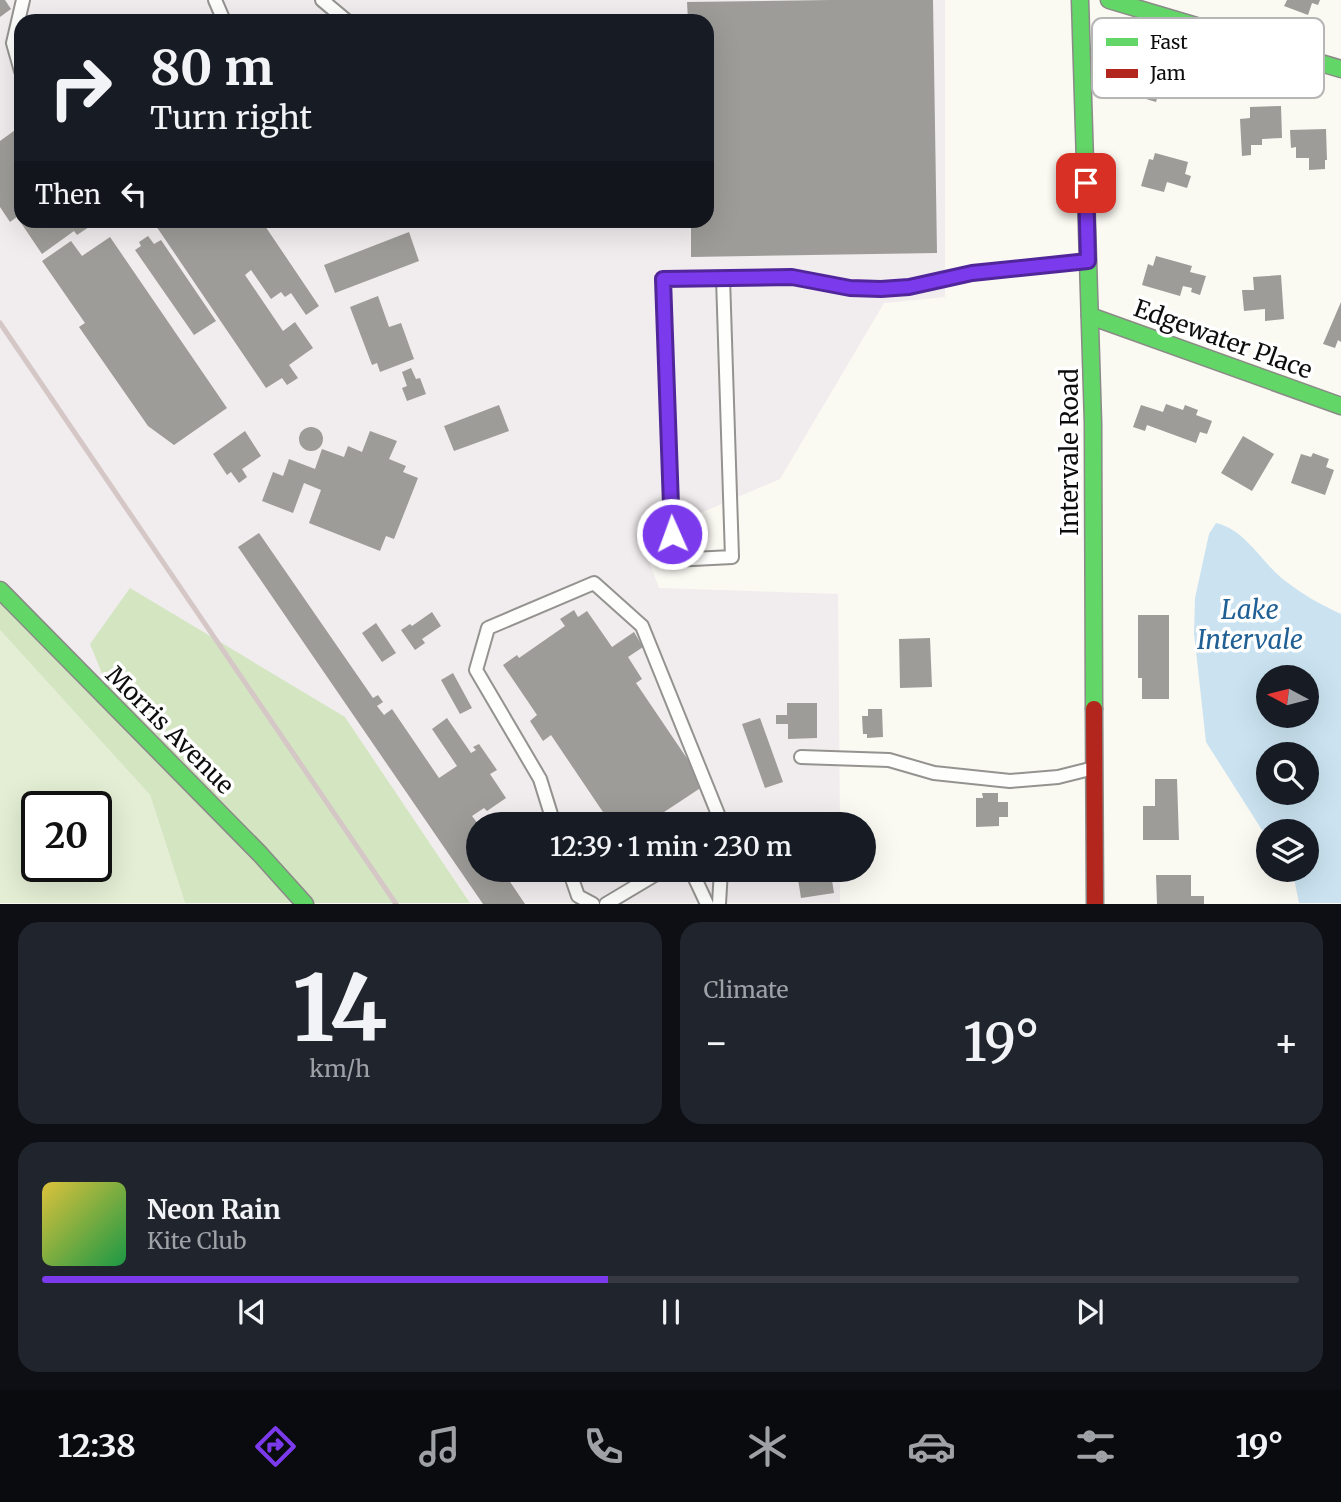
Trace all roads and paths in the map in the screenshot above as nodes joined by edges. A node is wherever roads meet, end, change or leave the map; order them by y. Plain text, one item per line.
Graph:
1 (322, 0) edge
2 (1080, 0) edge
3 (1109, 0) edge
4 (339, 14) edge
5 (1170, 18) edge
6 (1324, 64) edge
7 (1341, 69) edge
8 (1088, 261) junction
9 (723, 278) junction
10 (1090, 316) junction
11 (1341, 406) edge
12 (0, 590) edge
13 (801, 757) dead end
14 (1094, 768) junction
15 (550, 812) edge
16 (717, 812) edge
17 (573, 882) edge
18 (643, 882) edge
19 (697, 882) edge
20 (720, 882) edge
21 (305, 904) edge
22 (593, 904) edge
23 (606, 904) edge
24 (707, 904) edge
25 (719, 904) edge
26 (1095, 904) edge

1 - 4 lane
2 - 8 street, Intervale Road
3 - 5 street
6 - 7 street
8 - 9 lane
8 - 10 street, Intervale Road
9 - 9 lane
10 - 11 street, Edgewater Place
10 - 14 street, Intervale Road
12 - 21 street, Morris Avenue
13 - 14 lane
14 - 26 street, Intervale Road
15 - 16 lane
17 - 22 lane
18 - 23 lane
19 - 24 lane
20 - 25 lane

